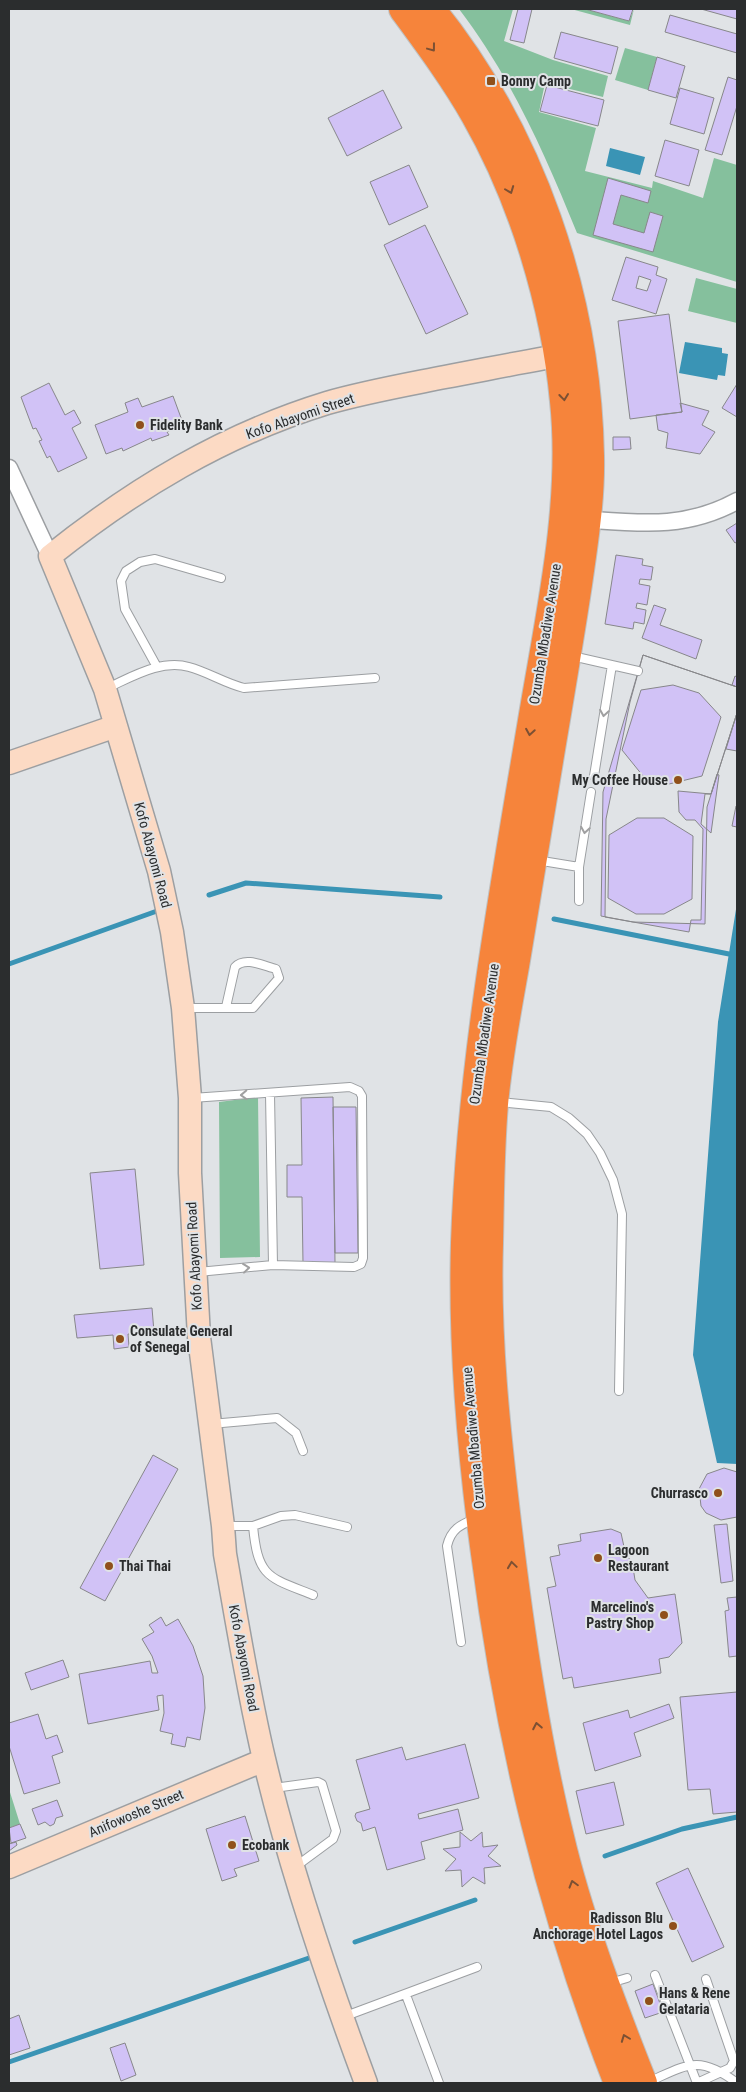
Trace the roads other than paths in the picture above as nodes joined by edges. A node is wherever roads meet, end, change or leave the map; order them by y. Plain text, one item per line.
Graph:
1 (403, 9) edge
2 (431, 9) edge
3 (570, 354) junction
4 (9, 468) edge
5 (737, 501) edge
6 (575, 519) junction
7 (50, 556) junction
8 (221, 578) dead end
9 (567, 655) junction
10 (612, 665) junction
11 (157, 667) junction
12 (638, 671) dead end
13 (375, 678) dead end
14 (105, 688) junction
15 (116, 726) junction
16 (9, 763) edge
17 (594, 776) dead end
18 (591, 792) dead end
19 (533, 860) junction
20 (579, 867) junction
21 (579, 901) dead end
22 (226, 1007) junction
23 (183, 1008) junction
24 (270, 1094) junction
25 (190, 1098) junction
26 (494, 1102) junction
27 (272, 1265) junction
28 (194, 1272) junction
29 (620, 1391) dead end
30 (209, 1424) junction
31 (303, 1451) dead end
32 (480, 1516) junction
33 (223, 1526) junction
34 (253, 1526) junction
35 (347, 1527) dead end
36 (313, 1595) dead end
37 (461, 1642) dead end
38 (264, 1760) junction
39 (273, 1788) junction
40 (9, 1867) edge
41 (294, 1868) junction
42 (477, 1967) dead end
43 (655, 1975) dead end
44 (706, 1979) dead end
45 (406, 1995) junction
46 (342, 2017) junction
47 (690, 2064) junction
48 (722, 2073) junction
49 (366, 2083) edge
50 (439, 2083) edge
51 (618, 2083) edge
52 (645, 2083) edge
53 (697, 2083) edge
54 (737, 2083) edge

1 -> 3 highway, Ozumba Mbadiwe Avenue
2 - 3 highway, Ozumba Mbadiwe Avenue
3 - 6 highway, Ozumba Mbadiwe Avenue
3 - 7 street, Kofo Abayomi Street
4 - 7 street, Kofo Abayomi Road
5 - 6 street
6 - 9 highway, Ozumba Mbadiwe Avenue
6 -> 32 highway, Ozumba Mbadiwe Avenue
7 - 14 street, Kofo Abayomi Road
8 - 11 lane
9 - 10 lane
9 - 19 highway, Ozumba Mbadiwe Avenue
10 - 12 lane
10 -> 17 lane
11 - 13 lane
11 - 14 lane
14 - 15 street, Kofo Abayomi Road
15 - 16 street
15 - 23 street, Kofo Abayomi Road
18 -> 20 lane
19 - 20 lane
19 - 26 highway, Ozumba Mbadiwe Avenue
20 - 21 lane
22 - 22 lane
22 - 23 lane
23 - 25 street, Kofo Abayomi Road
24 -> 25 lane
24 - 27 lane
24 - 27 lane
25 - 28 street, Kofo Abayomi Road
26 - 29 lane
52 -> 26 highway, Ozumba Mbadiwe Avenue
28 -> 27 lane
28 - 30 street, Kofo Abayomi Road
30 - 31 lane
30 - 33 street, Kofo Abayomi Road
32 - 37 lane
32 - 51 highway, Ozumba Mbadiwe Avenue
33 - 34 lane
33 - 38 street, Kofo Abayomi Road
34 - 35 lane
34 - 36 lane
38 - 39 street, Kofo Abayomi Road
38 - 40 street, Anifowoshe Street
39 - 41 street, Kofo Abayomi Road
39 - 41 lane
41 - 46 street, Kofo Abayomi Road
42 - 45 lane
43 - 47 lane
44 - 48 lane
45 - 46 lane
45 - 50 lane
46 - 49 street, Kofo Abayomi Road
47 - 48 lane
47 - 52 lane
47 - 53 lane
48 - 53 lane
48 - 54 lane

